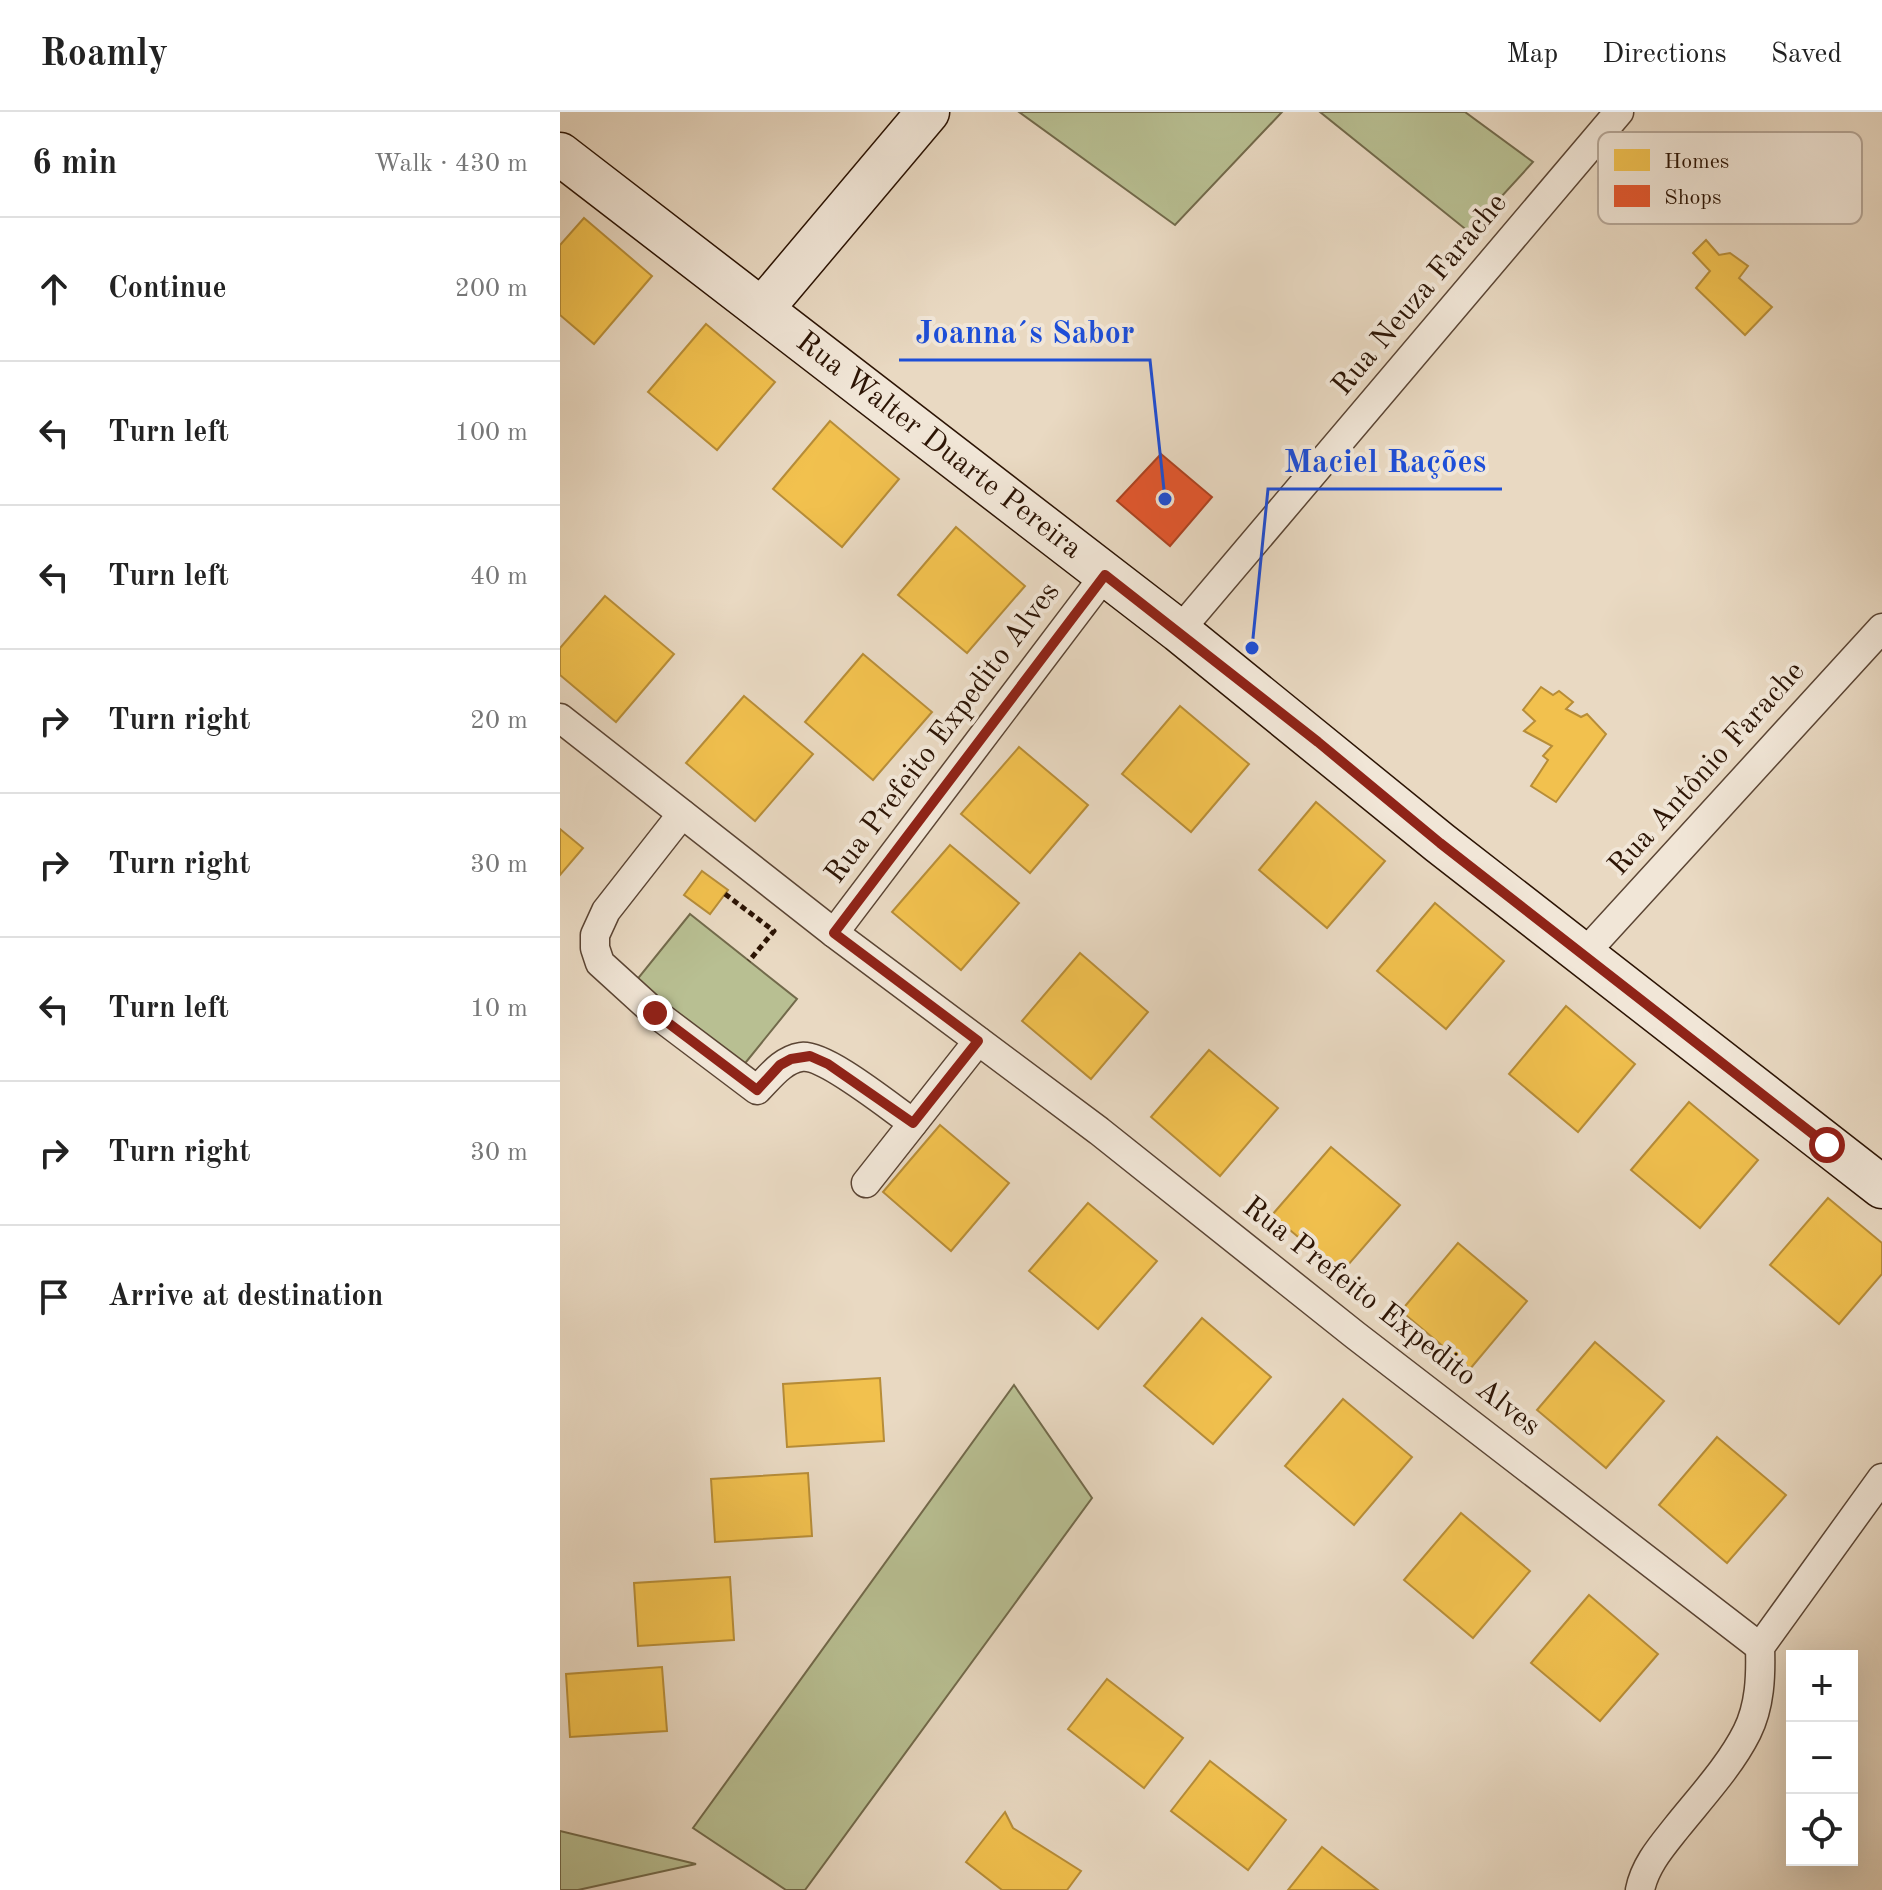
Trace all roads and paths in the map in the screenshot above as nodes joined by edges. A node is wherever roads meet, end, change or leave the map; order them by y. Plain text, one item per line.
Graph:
1 (928, 112) edge
2 (1619, 112) edge
3 (1602, 132) edge
4 (1598, 137) edge
5 (560, 154) edge
6 (762, 309) junction
7 (1105, 575) junction
8 (1882, 628) edge
9 (1179, 631) junction
10 (560, 718) edge
11 (682, 814) junction
12 (725, 894) dead end
13 (834, 933) junction
14 (1583, 955) junction
15 (749, 961) dead end
16 (978, 1041) junction
17 (913, 1123) junction
18 (866, 1183) dead end
19 (1882, 1187) edge
20 (1882, 1478) edge
21 (1760, 1647) junction
22 (1640, 1890) edge

1 - 6 main road
2 - 3 street, Rua Neuza Farache
4 - 9 street, Rua Neuza Farache
5 - 6 main road, Rua Walter Duarte Pereira
6 - 7 main road, Rua Walter Duarte Pereira
7 - 9 main road, Rua Walter Duarte Pereira
7 - 13 street, Rua Prefeito Expedito Alves
8 - 14 street, Rua Antônio Farache
9 - 14 main road, Rua Walter Duarte Pereira
10 - 11 street, Rua Prefeito Expedito Alves
11 - 13 street, Rua Prefeito Expedito Alves
11 - 17 street
12 - 15 path
13 - 16 street, Rua Prefeito Expedito Alves
14 - 19 main road, Rua Walter Duarte Pereira
16 - 17 street
16 - 21 street, Rua Prefeito Expedito Alves
17 - 18 street
20 - 21 street
21 - 22 street

